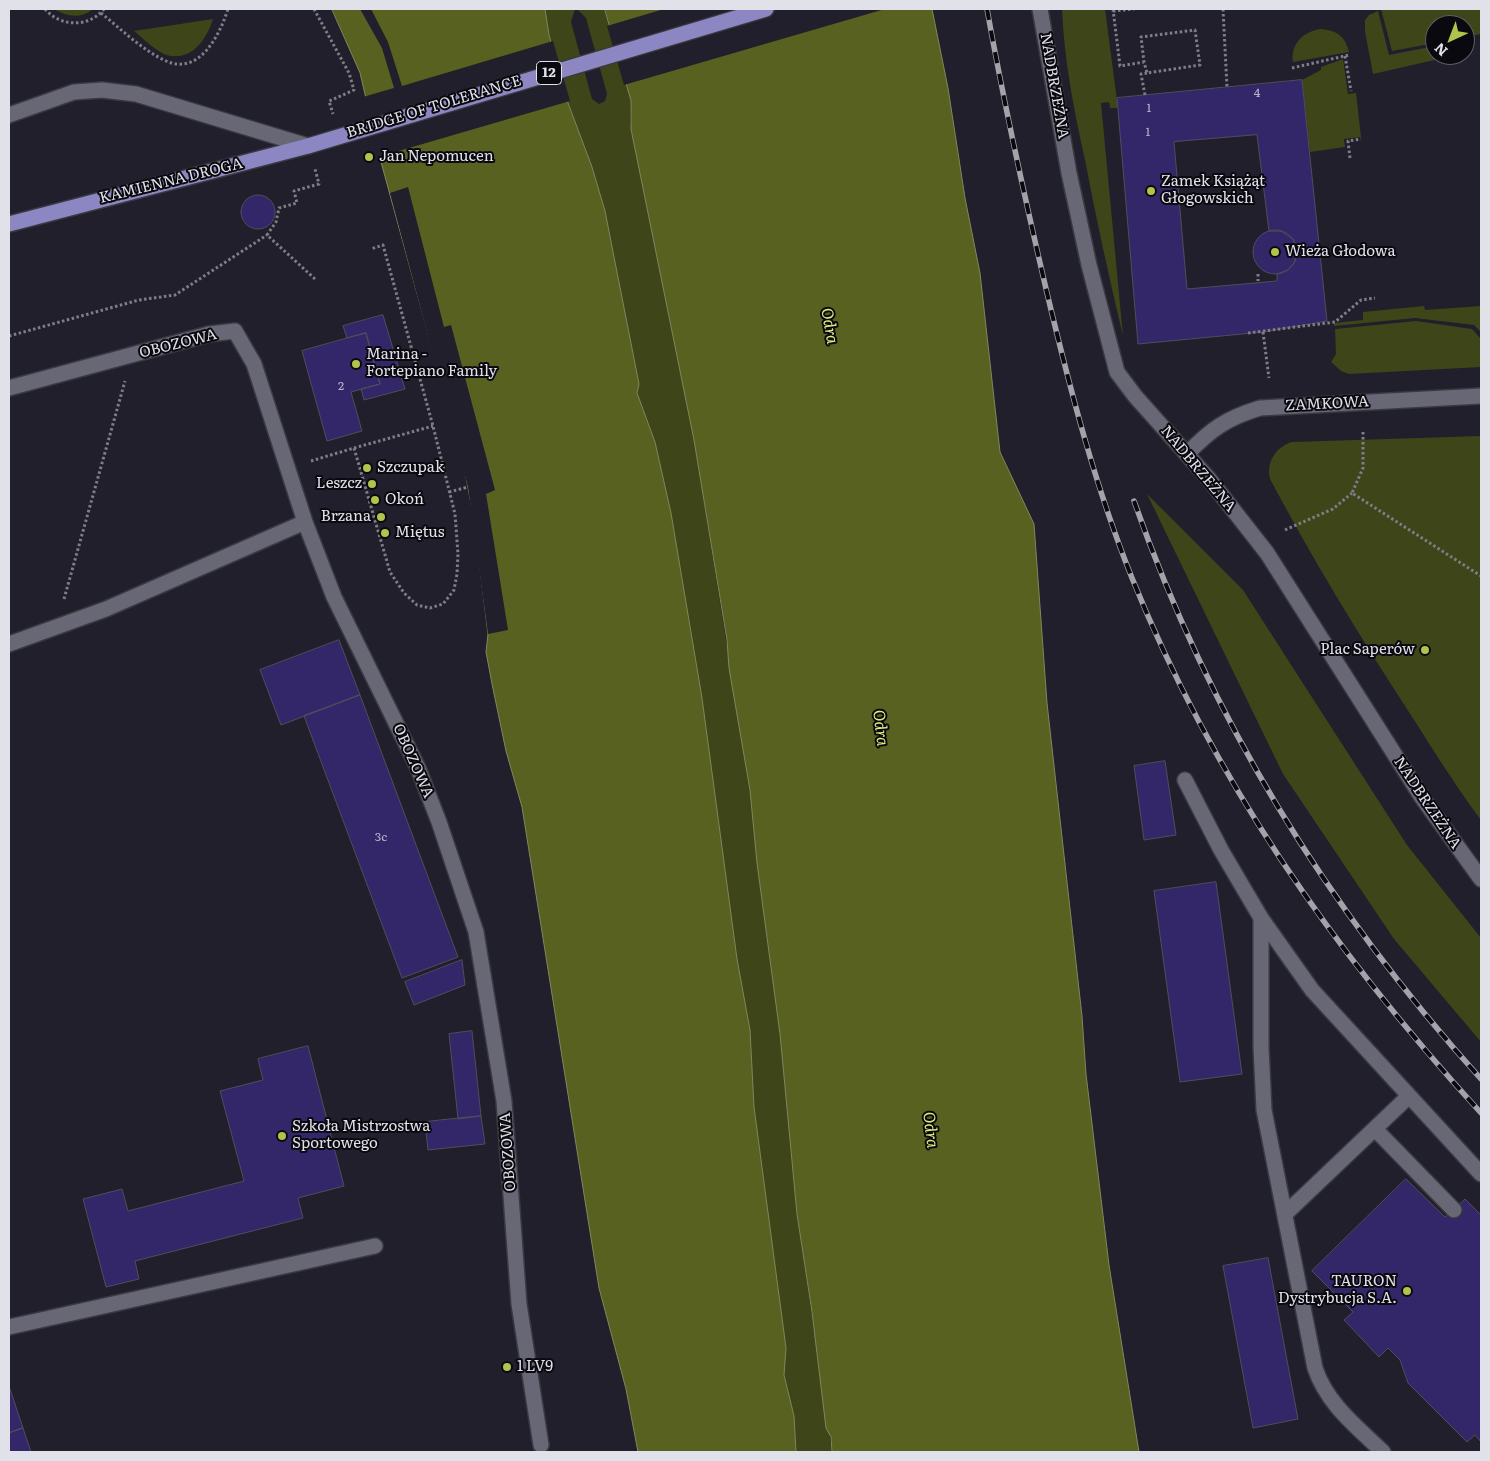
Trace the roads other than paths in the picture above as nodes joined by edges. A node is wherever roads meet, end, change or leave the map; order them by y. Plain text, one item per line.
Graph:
1 (766, 9) edge
2 (1040, 9) edge
3 (9, 115) edge
4 (332, 138) joint
5 (308, 146) junction
6 (9, 224) edge
7 (9, 388) edge
8 (1481, 396) edge
9 (1187, 454) junction
10 (305, 522) junction
11 (9, 644) edge
12 (1185, 780) dead end
13 (1481, 879) edge
14 (1261, 918) junction
15 (1410, 1096) junction
16 (1375, 1129) junction
17 (1481, 1174) edge
18 (1454, 1210) dead end
19 (1285, 1214) junction
20 (375, 1246) dead end
21 (9, 1327) edge
22 (541, 1445) dead end
23 (1382, 1452) edge

1 - 4 main road, BRIDGE OF TOLERANCE / 12
2 - 9 street, NADBRZEŻNA
3 - 5 street
4 - 5 main road, KAMIENNA DROGA / 12
5 - 6 main road, KAMIENNA DROGA / 12
7 - 10 street, OBOZOWA
8 - 9 street, ZAMKOWA
9 - 13 street, NADBRZEŻNA
10 - 11 street
10 - 22 street, OBOZOWA
12 - 14 street
14 - 15 street
14 - 19 street
15 - 16 street
15 - 17 street
16 - 18 street
16 - 19 street
19 - 23 street
20 - 21 street

